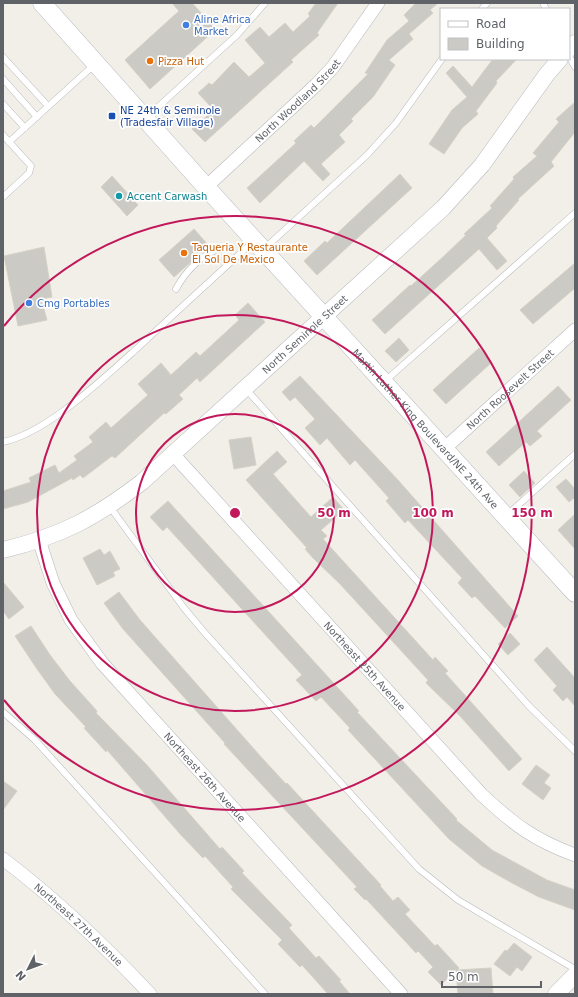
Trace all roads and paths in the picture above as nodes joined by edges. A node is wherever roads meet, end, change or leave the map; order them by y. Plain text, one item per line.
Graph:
1 (42, 3) edge
2 (265, 3) edge
3 (378, 3) edge
4 (3, 57) edge
5 (570, 58) edge
6 (441, 60) edge
7 (559, 60) edge
8 (96, 63) junction
9 (575, 67) edge
10 (3, 79) edge
11 (3, 104) edge
12 (48, 106) junction
13 (37, 117) junction
14 (145, 120) junction
15 (25, 128) junction
16 (3, 135) edge
17 (9, 142) junction
18 (206, 188) junction
19 (3, 197) edge
20 (575, 213) edge
21 (258, 245) junction
22 (219, 249) dead end
23 (176, 289) dead end
24 (324, 318) junction
25 (575, 330) edge
26 (384, 382) junction
27 (245, 388) junction
28 (3, 442) edge
29 (444, 449) junction
30 (173, 454) junction
31 (575, 454) edge
32 (110, 506) junction
33 (505, 517) junction
34 (39, 540) junction
35 (3, 550) edge
36 (573, 587) edge
37 (3, 712) edge
38 (575, 751) edge
39 (575, 855) edge
40 (3, 859) edge
41 (575, 969) edge
42 (575, 975) edge
43 (150, 994) edge
44 (265, 994) edge
45 (401, 994) edge
46 (556, 994) edge

1 - 8 main road, Martin Luther King Boulevard/NE 24th Ave
2 - 14 lane
3 - 18 street, North Woodland Street
4 - 12 lane
5 - 9 lane
6 - 21 lane
7 - 24 street, North Seminole Street
8 - 12 lane
8 - 14 main road, Martin Luther King Boulevard/NE 24th Ave
10 - 13 lane
11 - 15 lane
12 - 13 lane
13 - 15 lane
14 - 18 main road, Martin Luther King Boulevard/NE 24th Ave
15 - 17 lane
16 - 17 lane
17 - 19 lane
18 - 21 main road, Martin Luther King Boulevard/NE 24th Ave
20 - 26 lane
21 - 24 main road, Martin Luther King Boulevard/NE 24th Ave
21 - 28 lane
22 - 23 lane
24 - 26 main road, Martin Luther King Boulevard/NE 24th Ave
24 - 27 street, North Seminole Street
25 - 29 street, North Roosevelt Street
26 - 29 main road, Martin Luther King Boulevard/NE 24th Ave
27 - 30 street, North Seminole Street
27 - 38 lane
29 - 33 main road, Martin Luther King Boulevard/NE 24th Ave
30 - 32 street, North Seminole Street
30 - 39 street, Northeast 25th Avenue
31 - 33 lane
32 - 34 street, North Seminole Street
32 - 41 lane
33 - 36 main road, Martin Luther King Boulevard/NE 24th Ave
34 - 35 street, North Seminole Street
34 - 45 street, Northeast 26th Avenue
37 - 44 lane
40 - 43 street, Northeast 27th Avenue
42 - 46 street

